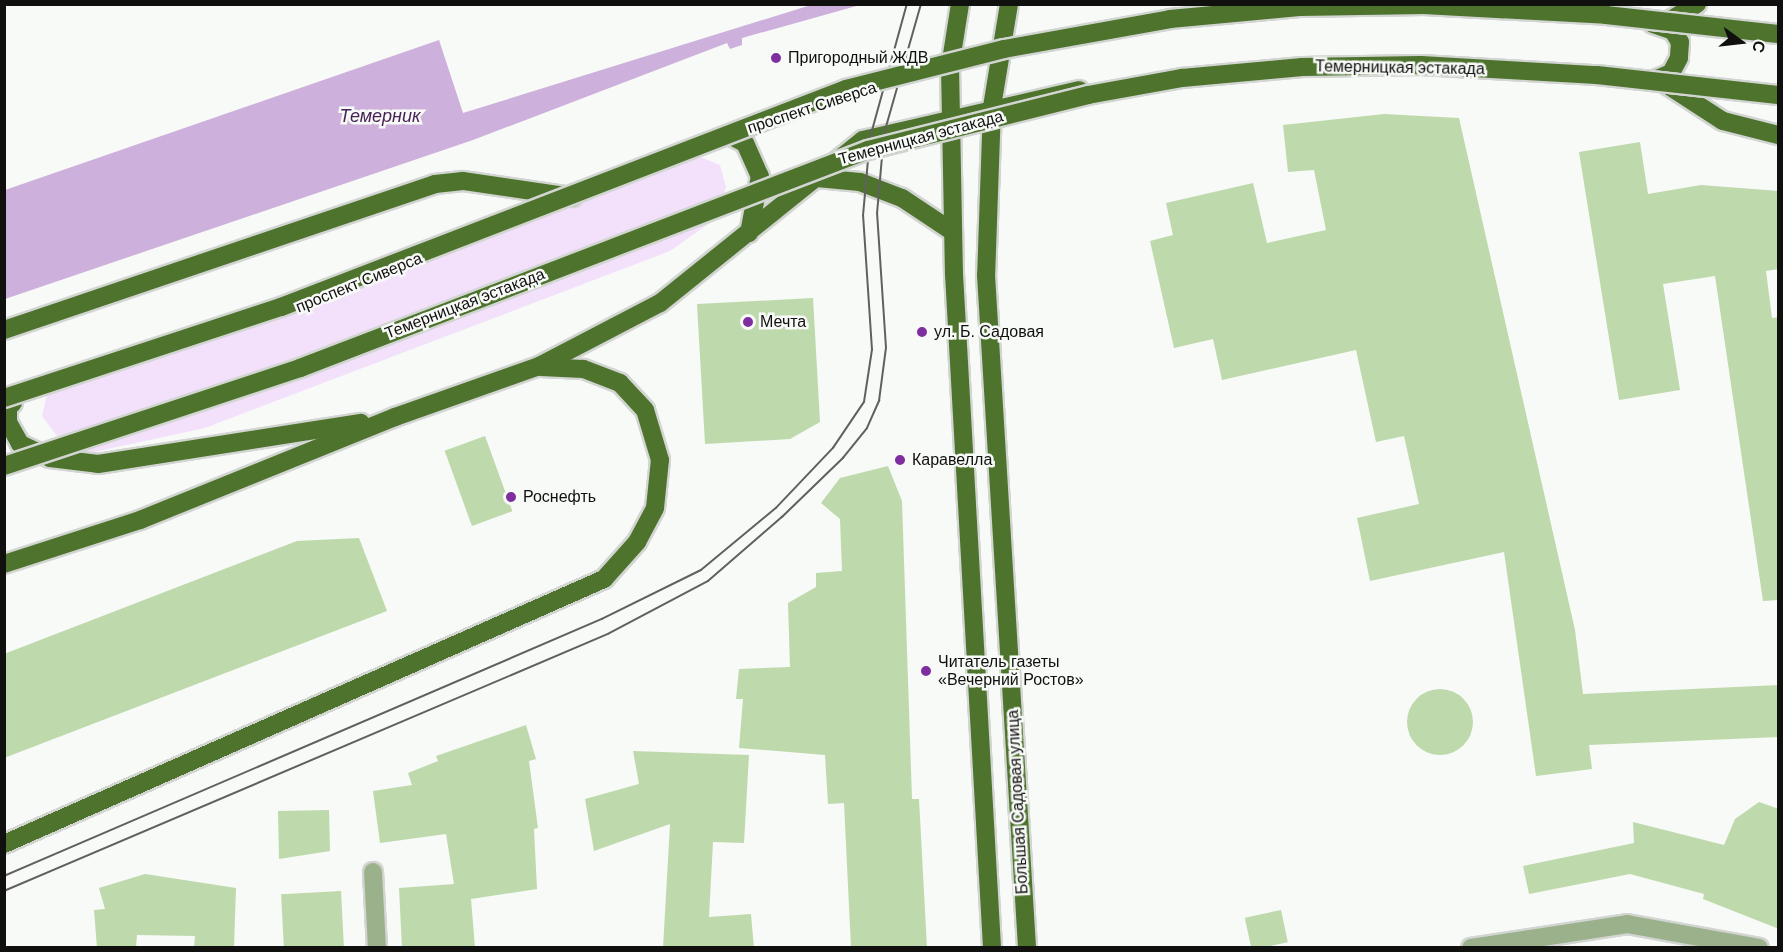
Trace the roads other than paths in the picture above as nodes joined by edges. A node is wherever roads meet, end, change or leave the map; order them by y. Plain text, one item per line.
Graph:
1 (1009, 4) edge
2 (1697, 4) edge
3 (959, 9) edge
4 (1662, 25) junction
5 (1779, 34) edge
6 (1000, 58) junction
7 (950, 67) junction
8 (1657, 79) junction
9 (1779, 95) edge
10 (992, 107) junction
11 (950, 118) junction
12 (729, 135) junction
13 (1779, 135) edge
14 (817, 178) junction
15 (573, 197) junction
16 (953, 232) junction
17 (749, 233) junction
18 (4, 330) edge
19 (539, 366) junction
20 (7, 402) edge
21 (395, 417) junction
22 (12, 446) edge
23 (4, 466) edge
24 (4, 564) edge
25 (4, 844) edge
26 (373, 872) dead end
27 (377, 948) edge
28 (992, 948) edge
29 (1027, 948) edge
30 (1471, 948) edge
31 (1759, 948) edge

1 - 6 main road, Большая Садовая улица
2 - 4 main road
3 - 7 main road, Большая Садовая улица
4 - 6 main road, проспект Сиверса
4 - 8 main road
5 - 20 main road, bridge
6 - 7 main road, проспект Сиверса
6 - 10 main road, Большая Садовая улица
7 - 11 main road, Большая Садовая улица
7 - 12 main road, проспект Сиверса
8 - 10 main road
8 - 13 main road
9 - 23 main road, Темерницкая эстакада, bridge
10 - 11 main road
10 - 29 main road, Большая Садовая улица
11 - 14 main road
11 - 16 main road, Большая Садовая улица
12 - 15 main road, проспект Сиверса
12 - 17 main road
14 - 16 main road
14 - 17 main road
15 - 18 main road
15 - 20 main road, проспект Сиверса
16 - 28 main road, Большая Садовая улица
17 - 19 main road
19 - 21 main road
19 - 25 main road
20 - 22 main road
21 - 22 main road
21 - 24 main road
26 - 27 street
30 - 31 street

